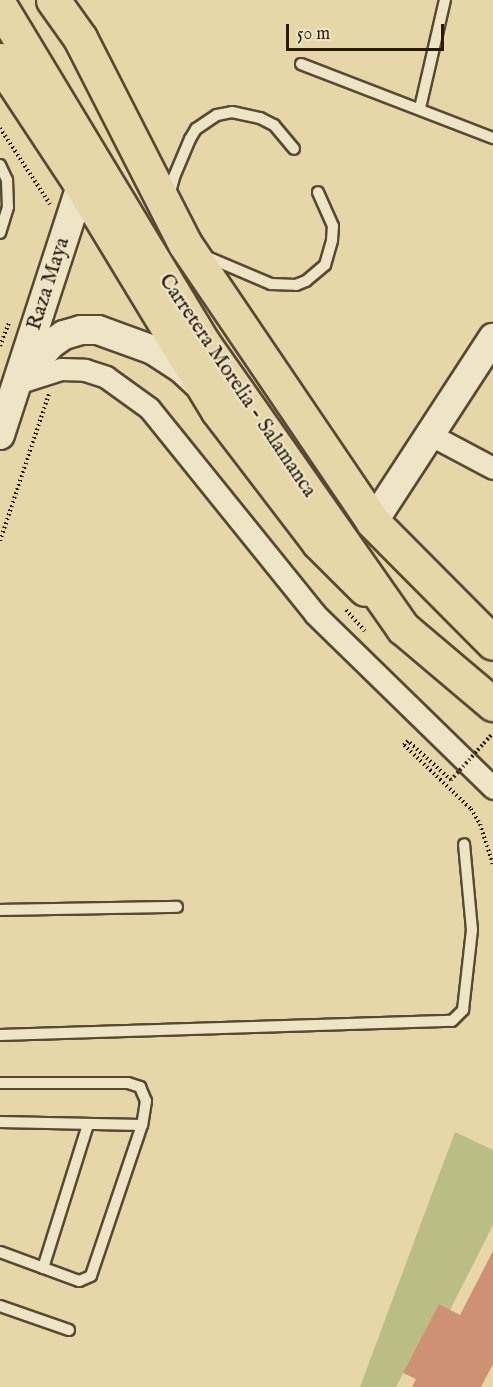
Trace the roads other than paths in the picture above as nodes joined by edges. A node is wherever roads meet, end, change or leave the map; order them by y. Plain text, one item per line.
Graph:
1 (53, 0) edge
2 (61, 0) edge
3 (446, 0) edge
4 (0, 6) edge
5 (80, 38) junction
6 (0, 62) edge
7 (301, 64) dead end
8 (420, 108) junction
9 (493, 138) edge
10 (294, 149) dead end
11 (0, 165) edge
12 (4, 181) edge
13 (81, 185) junction
14 (318, 192) dead end
15 (166, 211) junction
16 (0, 233) edge
17 (188, 248) junction
18 (493, 338) edge
19 (16, 384) junction
20 (204, 389) junction
21 (0, 435) edge
22 (429, 435) junction
23 (493, 468) edge
24 (373, 522) junction
25 (403, 628) junction
26 (493, 643) edge
27 (493, 704) edge
28 (493, 788) edge
29 (464, 844) dead end
30 (177, 907) dead end
31 (0, 910) edge
32 (0, 1035) edge
33 (0, 1083) edge
34 (0, 1122) edge
35 (88, 1124) junction
36 (141, 1125) junction
37 (0, 1252) edge
38 (43, 1268) junction
39 (0, 1306) edge
40 (69, 1330) dead end

1 - 5 main road, Carretera Morelia - Salamanca
2 - 5 main road
3 - 8 lane
4 - 25 main road, Carretera Morelia - Salamanca
5 - 15 main road, Carretera Morelia - Salamanca
6 - 13 main road
7 - 8 lane
8 - 9 lane
10 - 15 lane
11 - 12 lane
12 - 16 lane
13 - 19 street, Raza Maya
13 - 20 main road
14 - 17 lane
15 - 17 main road, Carretera Morelia - Salamanca
17 - 24 main road, Carretera Morelia - Salamanca
18 - 22 street
19 - 20 street, Raza Maya
19 - 21 street, Raza Maya
19 - 28 street
20 - 25 main road
22 - 23 street
22 - 24 street
24 - 26 main road, Carretera Morelia - Salamanca
25 - 27 main road, Carretera Morelia - Salamanca
29 - 32 lane
30 - 31 lane
33 - 36 lane
34 - 35 lane
35 - 36 lane
35 - 38 lane
36 - 38 lane
37 - 38 lane
39 - 40 lane

